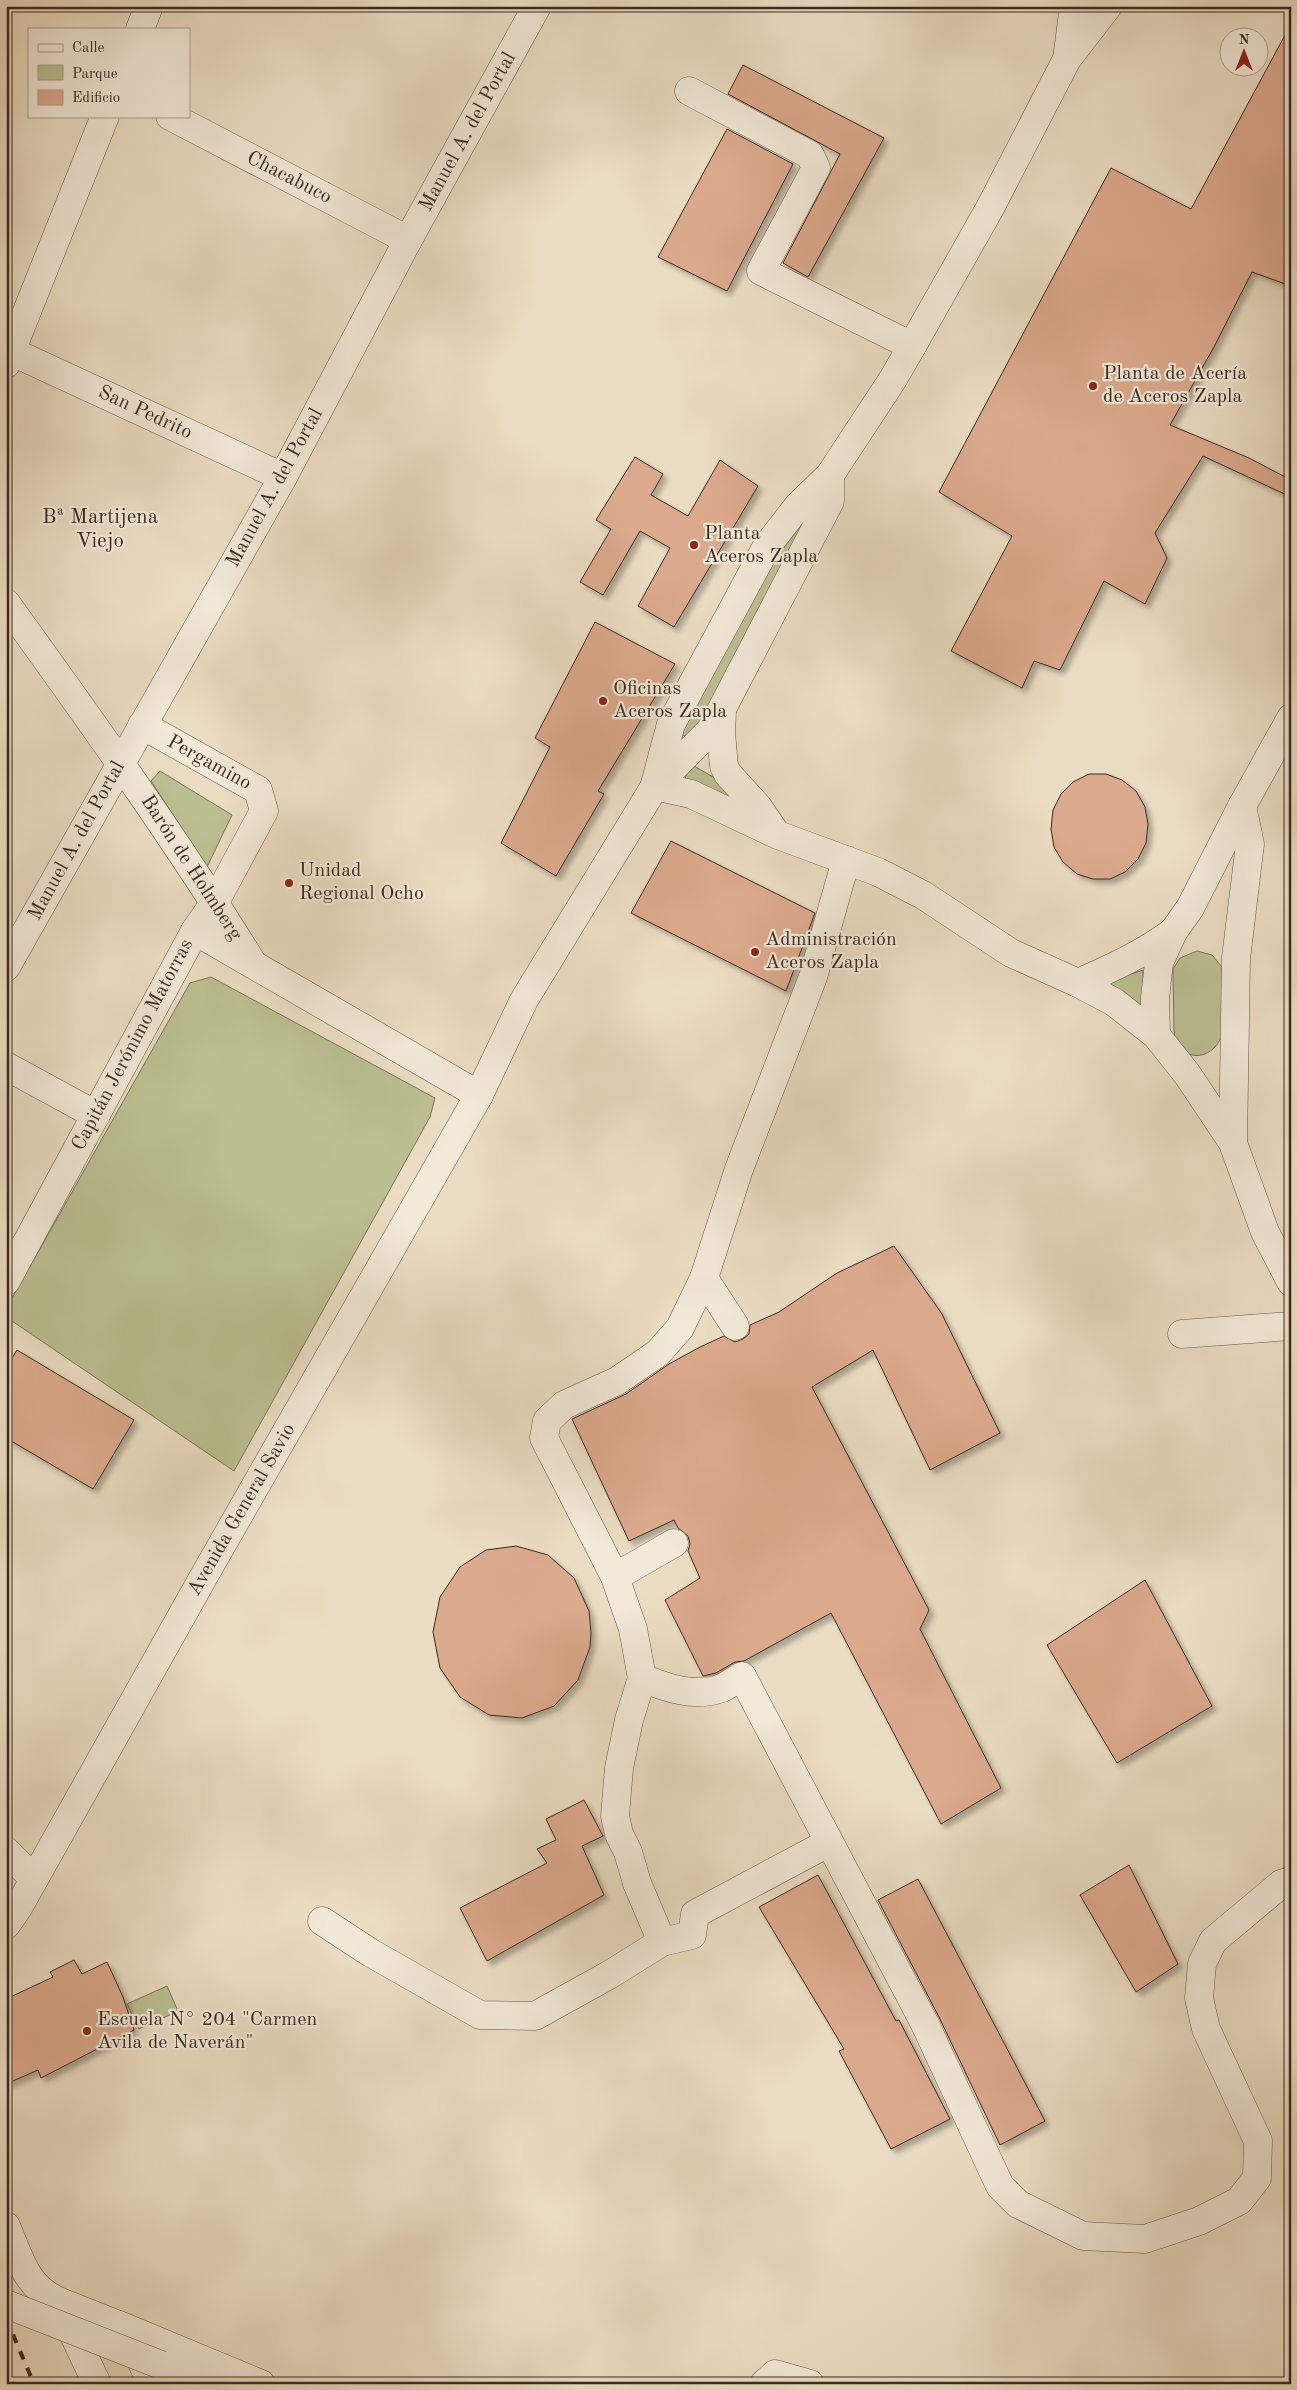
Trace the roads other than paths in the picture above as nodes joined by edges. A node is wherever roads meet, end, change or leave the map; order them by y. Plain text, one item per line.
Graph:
1 (149, 6) edge
2 (537, 6) edge
3 (1074, 6) edge
4 (1108, 6) edge
5 (140, 28) edge
6 (1067, 59) junction
7 (689, 91) dead end
8 (104, 118) edge
9 (174, 118) edge
10 (408, 240) junction
11 (912, 346) junction
12 (8, 355) edge
13 (830, 475) junction
14 (284, 477) junction
15 (6, 603) edge
16 (722, 708) junction
17 (142, 725) junction
18 (1288, 730) edge
19 (121, 762) junction
20 (655, 786) junction
21 (1242, 806) junction
22 (264, 811) joint
23 (778, 835) junction
24 (846, 860) junction
25 (215, 902) junction
26 (195, 931) junction
27 (1173, 932) junction
28 (253, 964) junction
29 (6, 967) edge
30 (1078, 983) junction
31 (1156, 1035) junction
32 (6, 1066) edge
33 (480, 1095) junction
34 (96, 1115) junction
35 (1233, 1143) junction
36 (704, 1278) junction
37 (6, 1281) edge
38 (1291, 1282) edge
39 (735, 1326) dead end
40 (1291, 1326) edge
41 (1182, 1334) dead end
42 (674, 1543) dead end
43 (615, 1577) junction
44 (642, 1678) junction
45 (828, 1843) junction
46 (6, 1851) edge
47 (33, 1878) junction
48 (1291, 1881) edge
49 (322, 1921) dead end
50 (6, 1925) edge
51 (662, 1942) junction
52 (6, 2226) edge
53 (58, 2301) junction
54 (6, 2304) edge
55 (116, 2324) junction
56 (769, 2379) edge
57 (97, 2384) edge
58 (152, 2384) edge
59 (205, 2384) edge
60 (261, 2384) edge
61 (810, 2384) edge

1 - 5 street
2 - 10 street, Manuel A. del Portal
3 - 6 street
4 - 6 street
6 - 11 street
7 - 11 street
8 - 12 street
9 - 10 street, Chacabuco
10 - 14 street, Manuel A. del Portal
11 - 13 street
12 - 14 street, San Pedrito
13 - 16 street
13 - 20 street
14 - 17 street, Manuel A. del Portal
15 - 19 street, Barón de Holmberg
16 - 20 street
16 - 23 street
17 - 19 street, Manuel A. del Portal
17 - 22 street, Pergamino
18 - 21 street
19 - 25 street, Barón de Holmberg
19 - 29 street, Manuel A. del Portal
20 - 23 street
20 - 33 street, Avenida General Savio
21 - 27 street
21 - 35 street
22 - 25 street, Capitán Jerónimo Matorras
23 - 24 street
24 - 30 street
24 - 36 street
25 - 26 street, Capitán Jerónimo Matorras
25 - 28 street, Barón de Holmberg
26 - 28 street
26 - 34 street, Capitán Jerónimo Matorras
27 - 30 street
27 - 31 street
28 - 33 street
30 - 31 street
31 - 35 street
32 - 34 street
33 - 47 street, Avenida General Savio
34 - 37 street, Capitán Jerónimo Matorras
35 - 38 street
36 - 39 street
36 - 43 street
40 - 41 street
42 - 43 street
43 - 44 street
44 - 45 street
44 - 51 street
45 - 48 street
45 - 51 street
46 - 47 street
47 - 50 street, Avenida General Savio
49 - 51 street
52 - 53 street
53 - 55 street
53 - 57 street
54 - 59 street, bridge
55 - 58 street
55 - 60 street
56 - 61 street

